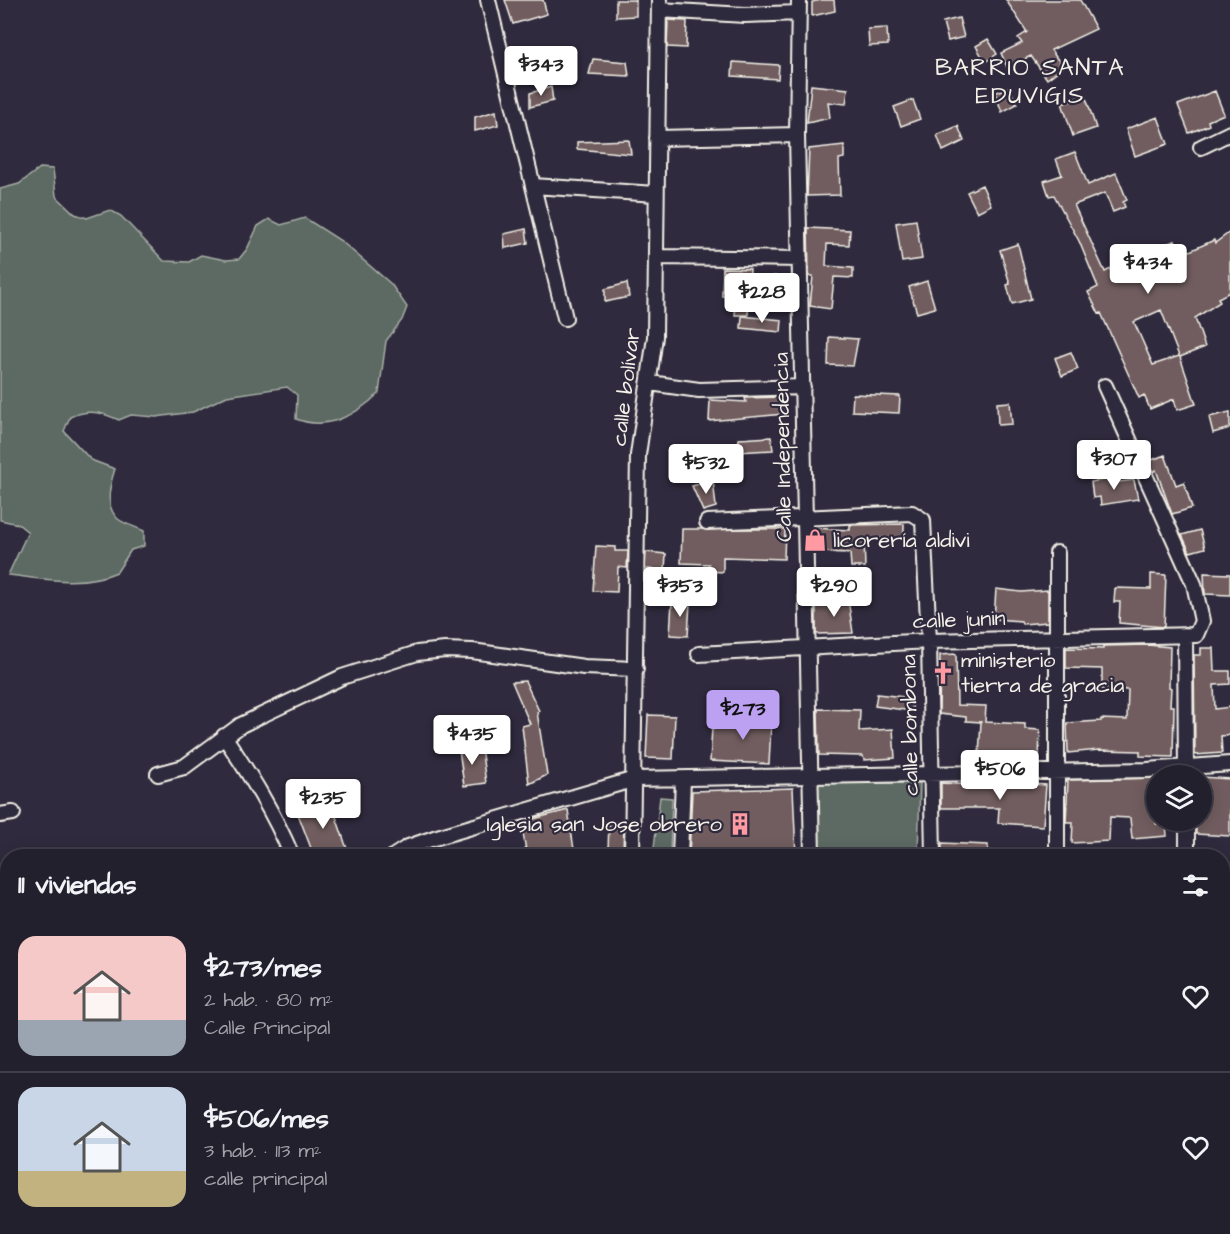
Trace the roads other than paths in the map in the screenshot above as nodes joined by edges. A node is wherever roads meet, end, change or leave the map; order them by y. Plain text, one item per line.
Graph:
1 (488, 0) edge
2 (659, 5) edge
3 (799, 6) edge
4 (1230, 133) edge
5 (797, 135) junction
6 (657, 138) junction
7 (1201, 147) dead end
8 (533, 186) junction
9 (656, 195) junction
10 (657, 257) junction
11 (800, 259) junction
12 (565, 318) dead end
13 (650, 383) junction
14 (1105, 386) dead end
15 (803, 387) junction
16 (806, 519) junction
17 (707, 522) dead end
18 (1057, 553) dead end
19 (1185, 636) junction
20 (1057, 638) junction
21 (929, 641) junction
22 (806, 646) junction
23 (699, 654) dead end
24 (636, 669) junction
25 (224, 736) junction
26 (1230, 764) edge
27 (1186, 765) edge
28 (1212, 767) edge
29 (1146, 770) edge
30 (1057, 771) junction
31 (932, 772) junction
32 (158, 774) dead end
33 (811, 778) junction
34 (635, 779) junction
35 (683, 779) junction
36 (1187, 831) edge
37 (289, 849) edge
38 (405, 849) edge
39 (632, 849) edge
40 (680, 849) edge
41 (812, 849) edge
42 (933, 849) edge
43 (1057, 849) edge
44 (1187, 849) edge

1 - 8 street
2 - 3 street
2 - 6 street, calle bolívar
3 - 5 street, Calle Independencia
4 - 7 street
5 - 6 street
5 - 11 street, Calle Independencia
6 - 9 street, calle bolívar
8 - 9 street
8 - 12 street
9 - 10 street, calle bolívar
10 - 11 street
10 - 13 street, calle bolívar
11 - 15 street, Calle Independencia
13 - 15 street
13 - 24 street, calle bolívar
14 - 19 street
15 - 16 street, Calle Independencia
16 - 17 street
16 - 21 street, calle bombona
16 - 22 street, Calle Independencia
18 - 20 street
19 - 20 street, calle junin
19 - 27 street
20 - 21 street, calle junin
20 - 30 street
21 - 22 street, calle junin
21 - 31 street, calle bombona
22 - 23 street, calle junin
22 - 33 street, Calle Independencia
24 - 25 street
24 - 34 street, calle bolívar
25 - 32 street
25 - 37 street
26 - 28 street
29 - 30 street
30 - 31 street
30 - 43 street
31 - 33 street
31 - 42 street, calle bombona
33 - 35 street
33 - 41 street, Calle Independencia
34 - 35 street
34 - 38 street
34 - 39 street, calle bolívar
35 - 40 street
36 - 44 street

